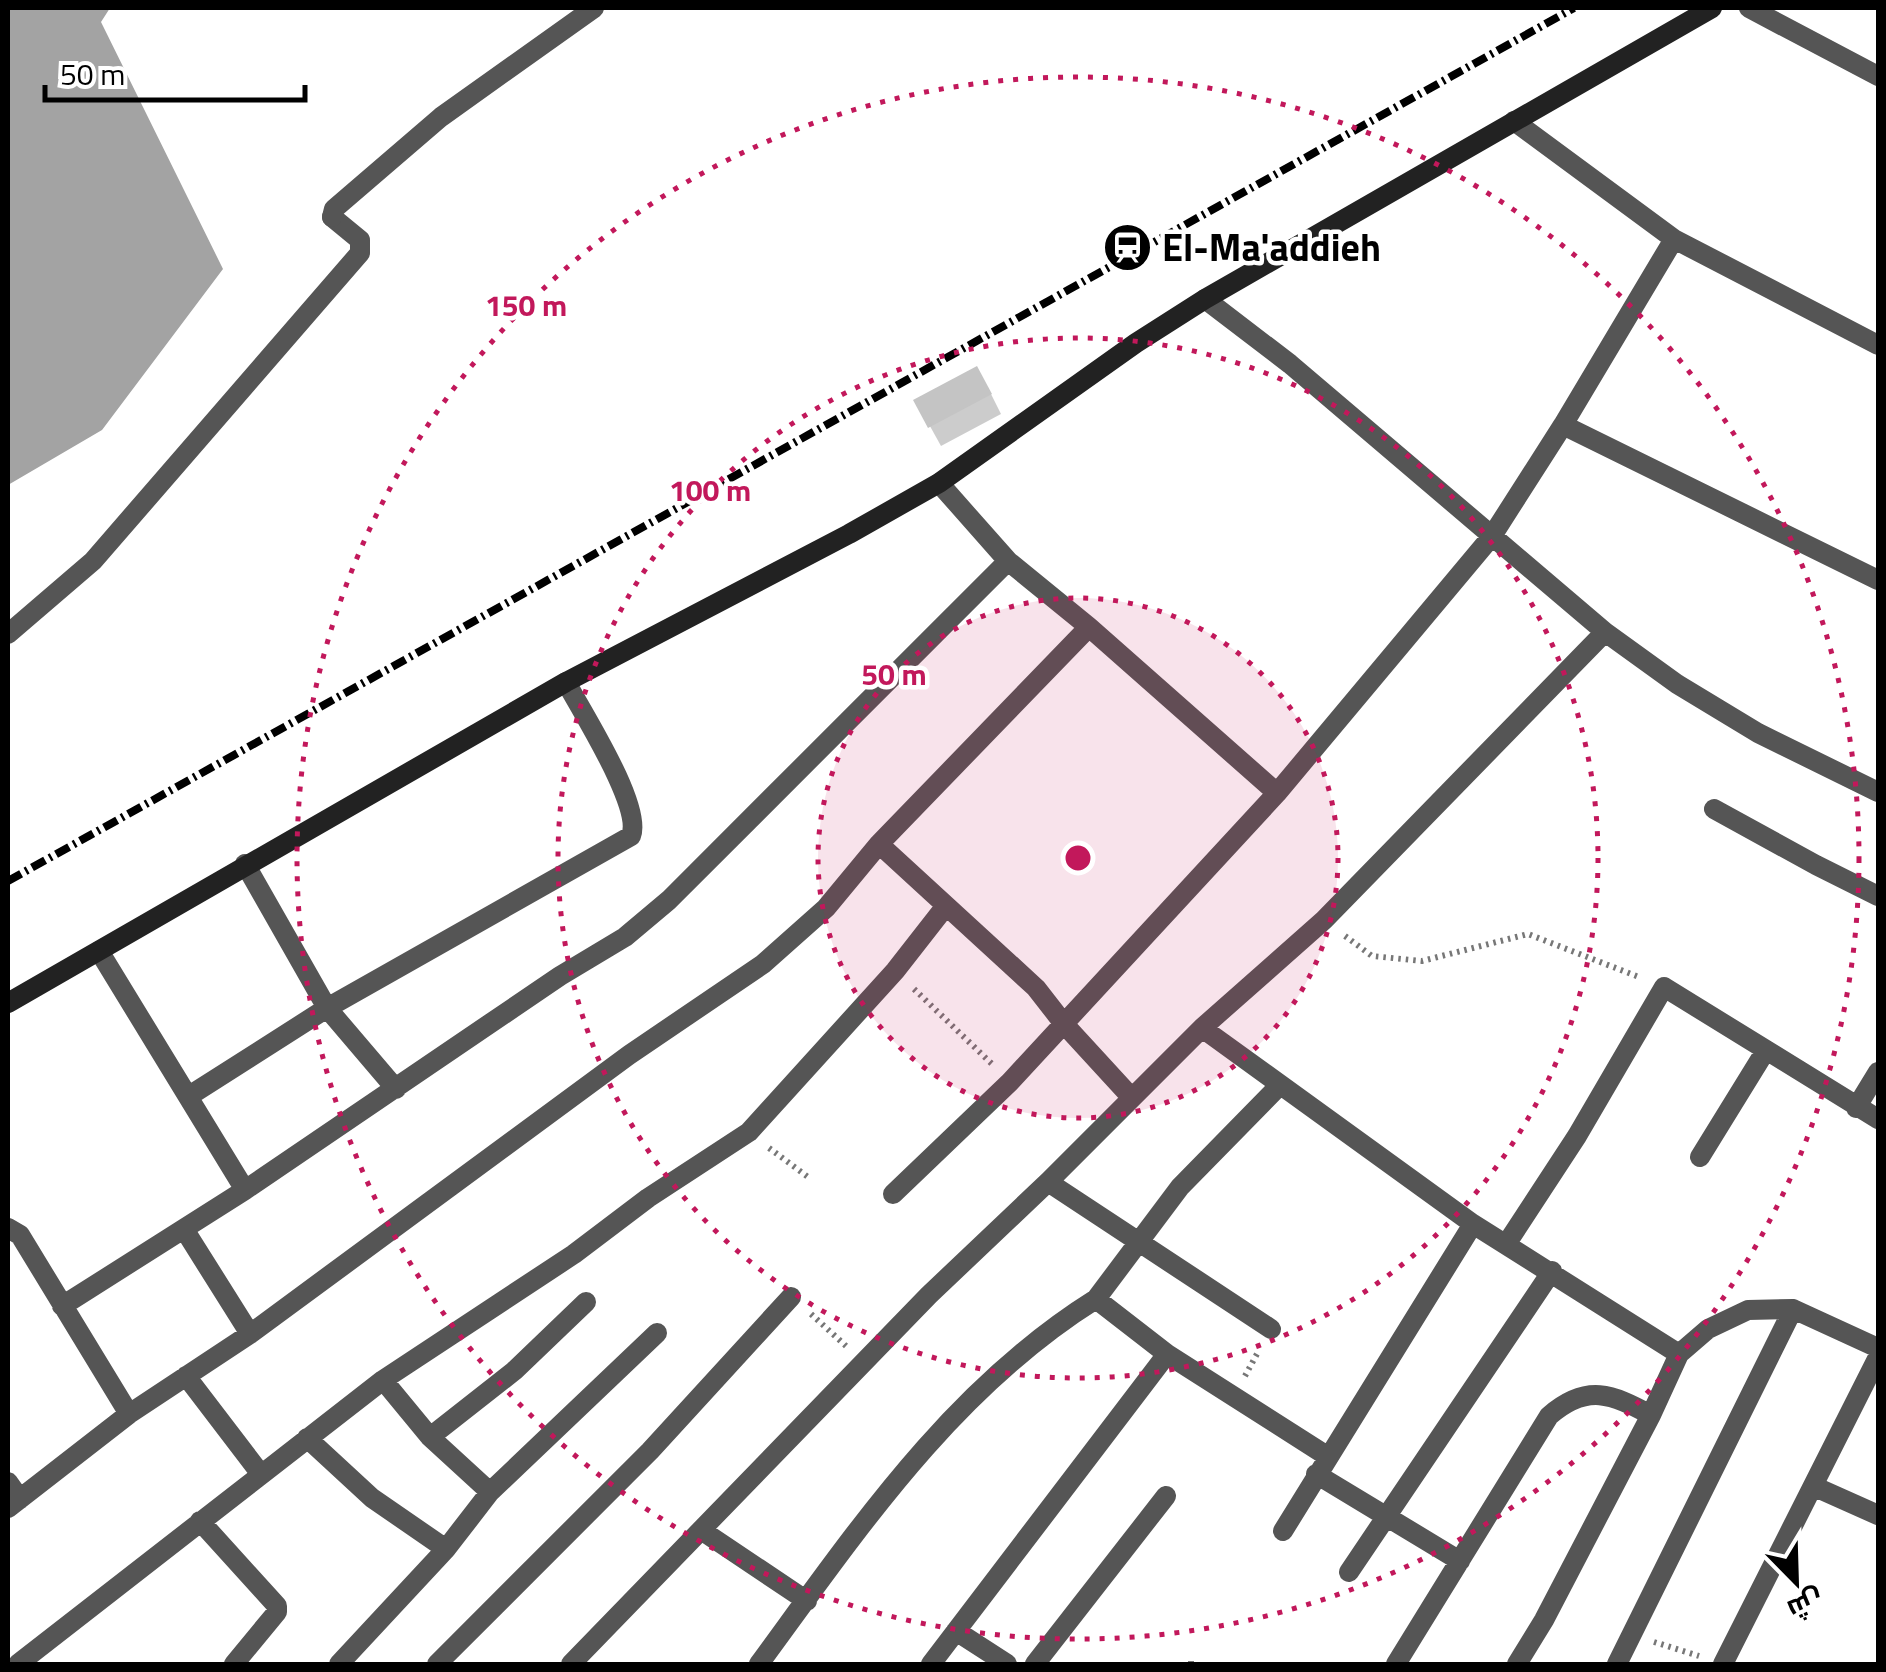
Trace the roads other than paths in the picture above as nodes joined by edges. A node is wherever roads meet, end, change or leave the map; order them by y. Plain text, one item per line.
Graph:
1 (594, 8) edge
2 (1712, 8) edge
3 (1749, 8) edge
4 (1878, 76) edge
5 (1514, 121) junction
6 (1674, 239) junction
7 (1206, 299) junction
8 (1878, 345) edge
9 (1563, 425) junction
10 (939, 483) junction
11 (1492, 536) junction
12 (1008, 561) junction
13 (1878, 580) edge
14 (1089, 626) junction
15 (1605, 632) junction
16 (8, 634) edge
17 (566, 682) junction
18 (1878, 792) edge
19 (1277, 793) junction
20 (1714, 808) dead end
21 (879, 844) junction
22 (245, 864) junction
23 (1878, 896) edge
24 (945, 908) junction
25 (99, 951) junction
26 (8, 1004) edge
27 (327, 1008) junction
28 (1064, 1024) junction
29 (1202, 1028) junction
30 (1766, 1050) junction
31 (1878, 1072) edge
32 (1279, 1086) junction
33 (396, 1089) junction
34 (189, 1096) junction
35 (1131, 1097) junction
36 (1856, 1108) junction
37 (1878, 1119) edge
38 (1700, 1157) dead end
39 (1048, 1182) junction
40 (245, 1190) junction
41 (893, 1194) dead end
42 (1472, 1224) junction
43 (8, 1228) edge
44 (184, 1229) junction
45 (1506, 1243) junction
46 (1140, 1244) junction
47 (1552, 1271) junction
48 (791, 1297) road end
49 (1096, 1299) junction
50 (586, 1302) dead end
51 (62, 1306) junction
52 (1793, 1309) junction
53 (1270, 1329) road end
54 (657, 1333) dead end
55 (250, 1334) junction
56 (1878, 1348) edge
57 (1166, 1354) junction
58 (1680, 1354) junction
59 (1878, 1357) edge
60 (186, 1376) junction
61 (383, 1380) junction
62 (130, 1414) junction
63 (1651, 1415) junction
64 (430, 1437) junction
65 (307, 1438) junction
66 (1322, 1465) junction
67 (260, 1473) junction
68 (1813, 1486) junction
69 (490, 1492) junction
70 (12, 1496) edge
71 (1166, 1496) dead end
72 (1878, 1515) edge
73 (1386, 1516) junction
74 (200, 1521) junction
75 (701, 1530) junction
76 (1283, 1532) dead end
77 (446, 1549) junction
78 (1460, 1561) junction
79 (1350, 1572) dead end
80 (807, 1600) junction
81 (956, 1632) junction
82 (18, 1664) edge
83 (234, 1664) edge
84 (338, 1664) edge
85 (438, 1664) edge
86 (571, 1664) edge
87 (759, 1664) edge
88 (931, 1664) edge
89 (1007, 1664) edge
90 (1035, 1664) edge
91 (1396, 1664) edge
92 (1517, 1664) edge
93 (1617, 1664) edge
94 (1723, 1664) edge

1 - 16 street
2 - 5 main road
3 - 4 street
5 - 6 street
5 - 7 main road
6 - 8 street
6 - 9 street
7 - 10 main road
7 - 11 street
9 - 11 street
9 - 13 street
10 - 12 street
10 - 17 main road
11 - 15 street
11 - 19 street
12 - 14 street
12 - 33 street
14 - 19 street
14 - 21 street
15 - 18 street
15 - 29 street
17 - 22 main road
17 - 27 street
19 - 28 street
20 - 23 street
21 - 24 street
21 - 55 street
22 - 25 main road
22 - 27 street
24 - 28 street
24 - 61 street
25 - 26 main road
25 - 34 street
27 - 33 street
27 - 34 street
28 - 35 street
28 - 41 street
29 - 32 street
29 - 35 street
30 - 36 street
30 - 38 street
30 - 45 street
31 - 36 street
32 - 42 street
32 - 46 street
33 - 40 street
34 - 40 street
35 - 39 street
36 - 37 street
39 - 46 street
39 - 75 street
40 - 44 street
42 - 45 street
42 - 66 street
43 - 51 street
44 - 51 street
44 - 55 street
45 - 47 street
46 - 49 street
46 - 53 street
47 - 58 street
47 - 73 street
48 - 85 street
49 - 57 street
49 - 80 street
50 - 64 street
51 - 62 street
52 - 56 street
52 - 58 street
52 - 93 street
54 - 69 street
55 - 60 street
57 - 66 street
57 - 81 street
58 - 63 street
59 - 68 street
60 - 62 street
60 - 67 street
61 - 64 street
61 - 65 street
62 - 70 street
63 - 78 street
63 - 92 street
64 - 69 street
65 - 67 street
65 - 77 street
66 - 73 street
66 - 76 street
67 - 74 street
68 - 72 street
68 - 94 street
69 - 77 street
71 - 90 street
73 - 78 street
73 - 79 street
74 - 82 street
74 - 83 street
75 - 80 street
75 - 86 street
77 - 84 street
78 - 91 street
80 - 87 street
81 - 88 street
81 - 89 street

